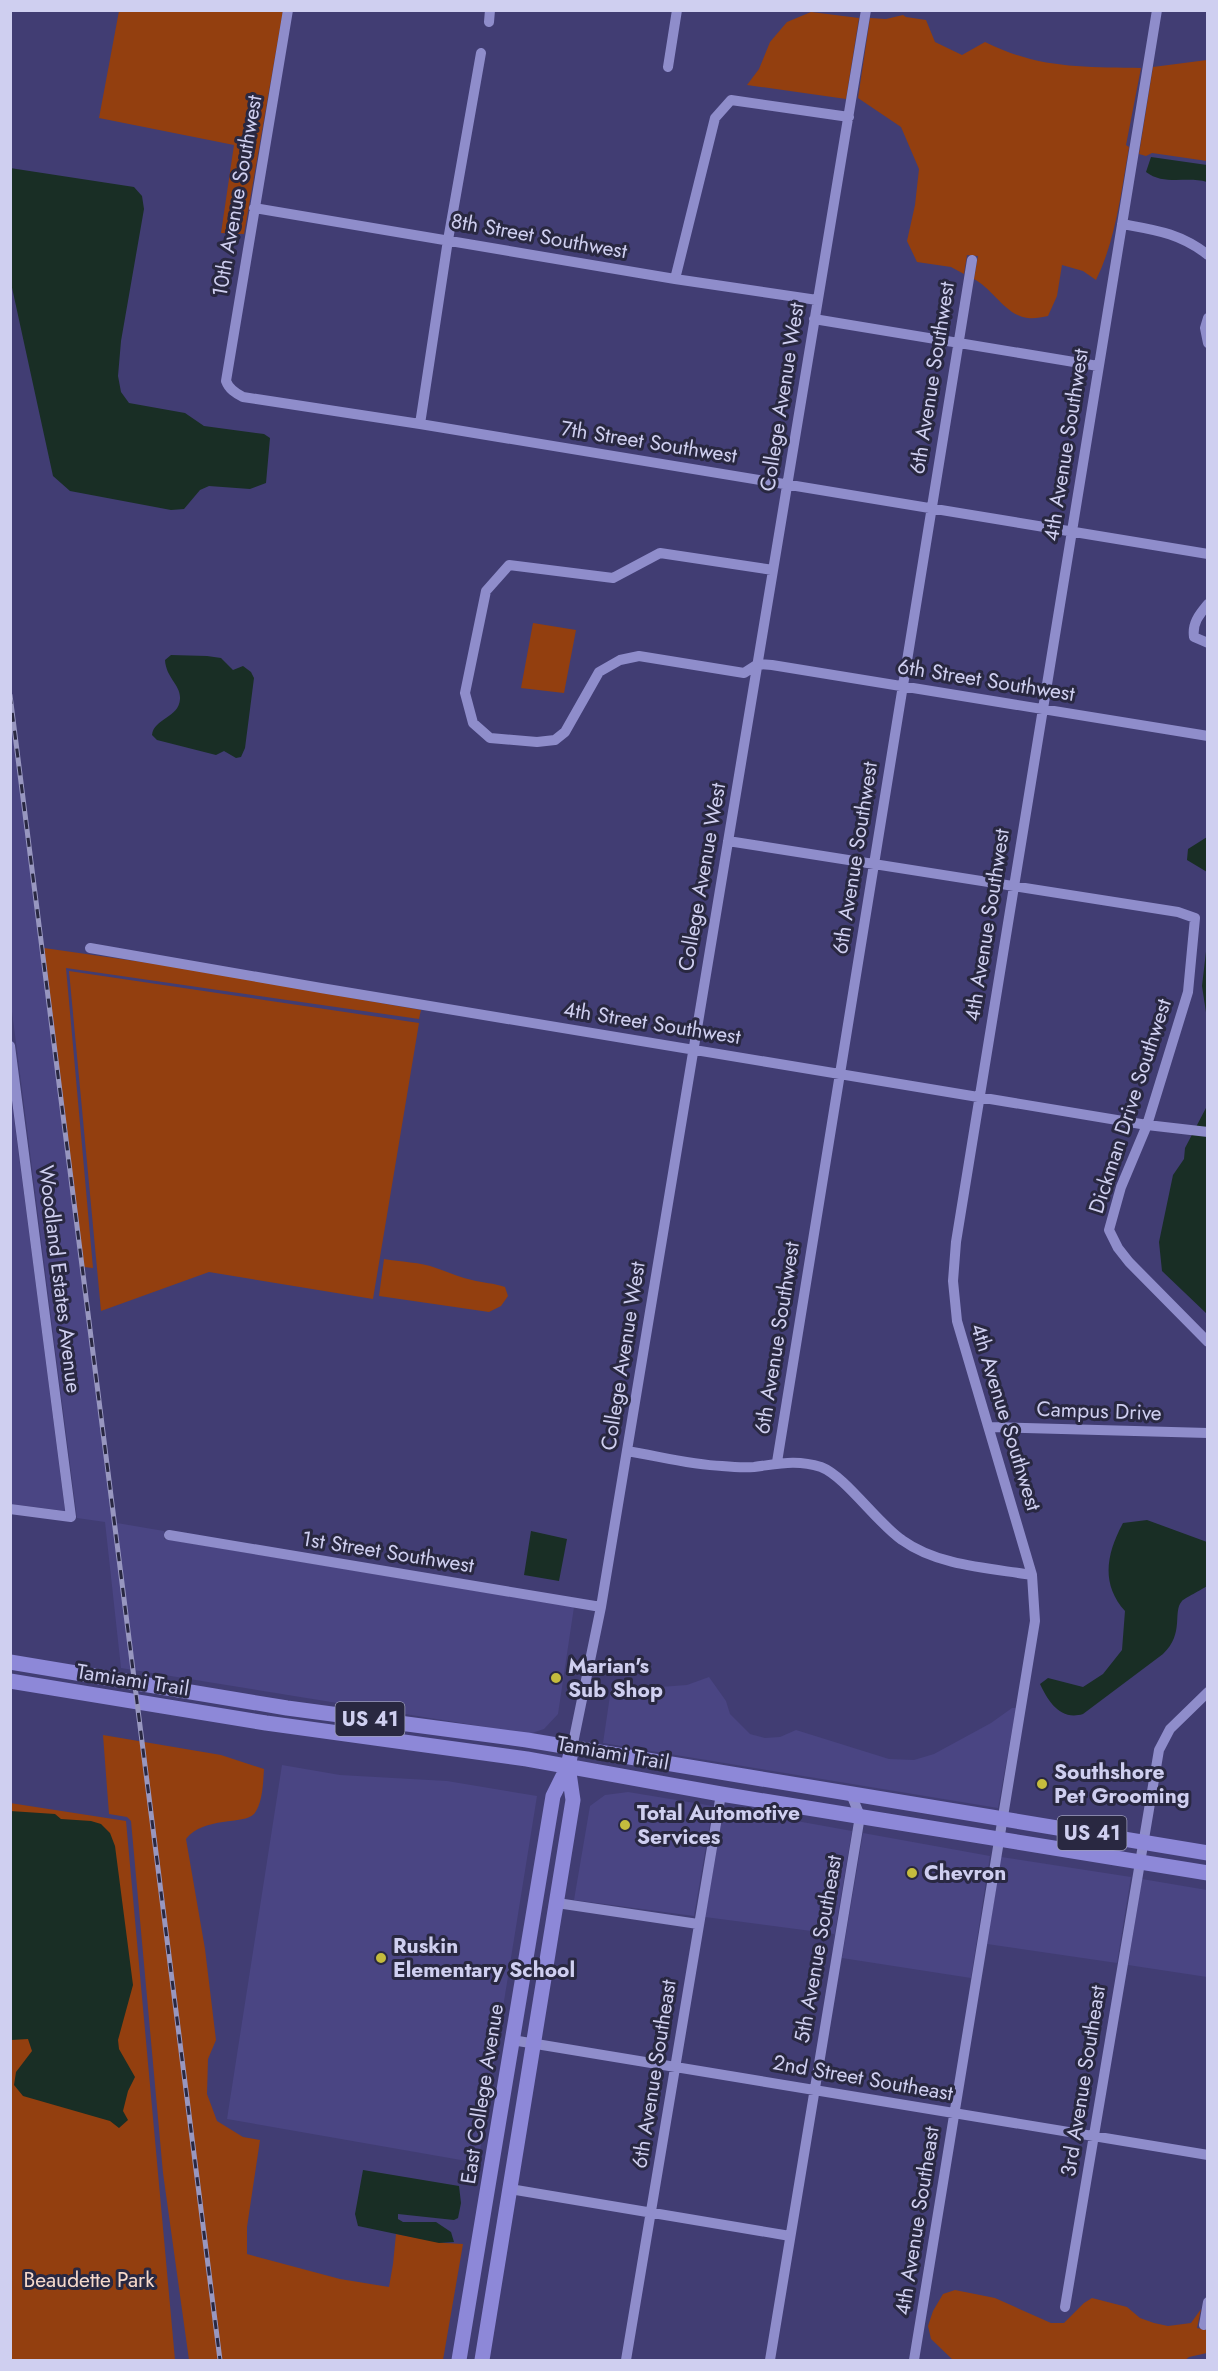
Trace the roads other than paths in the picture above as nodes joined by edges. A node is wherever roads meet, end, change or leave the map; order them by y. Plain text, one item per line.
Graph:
1 (288, 10) edge
2 (677, 10) edge
3 (866, 10) edge
4 (1157, 10) edge
5 (481, 53) dead end
6 (668, 67) dead end
7 (849, 117) junction
8 (254, 208) junction
9 (1122, 224) junction
10 (448, 240) junction
11 (1208, 255) edge
12 (972, 260) dead end
13 (675, 279) junction
14 (817, 300) junction
15 (1208, 318) edge
16 (814, 319) junction
17 (958, 343) junction
18 (1208, 343) edge
19 (1098, 366) junction
20 (229, 388) joint
21 (420, 424) junction
22 (787, 485) junction
23 (931, 509) junction
24 (1072, 532) junction
25 (1208, 554) edge
26 (773, 570) junction
27 (1208, 604) edge
28 (1208, 643) edge
29 (758, 663) junction
30 (902, 686) junction
31 (1042, 709) junction
32 (1208, 735) edge
33 (728, 841) junction
34 (874, 864) junction
35 (1013, 887) junction
36 (90, 948) dead end
37 (10, 1046) edge
38 (693, 1050) junction
39 (839, 1074) junction
40 (979, 1096) junction
41 (1147, 1125) junction
42 (1208, 1132) edge
43 (1208, 1341) edge
44 (990, 1427) junction
45 (1208, 1433) edge
46 (627, 1451) junction
47 (777, 1462) junction
48 (10, 1509) edge
49 (169, 1535) dead end
50 (1032, 1575) junction
51 (601, 1607) junction
52 (10, 1662) edge
53 (10, 1681) edge
54 (1208, 1692) edge
55 (572, 1748) junction
56 (568, 1766) junction
57 (747, 1777) junction
58 (721, 1794) junction
59 (851, 1794) junction
60 (860, 1816) junction
61 (1002, 1818) junction
62 (999, 1839) junction
63 (1142, 1842) junction
64 (1208, 1853) edge
65 (1139, 1862) junction
66 (1208, 1873) edge
67 (557, 1903) junction
68 (699, 1924) junction
69 (512, 2040) junction
70 (533, 2043) junction
71 (675, 2067) junction
72 (814, 2089) junction
73 (955, 2114) junction
74 (1095, 2136) junction
75 (1208, 2155) edge
76 (510, 2189) junction
77 (652, 2211) junction
78 (790, 2236) junction
79 (1208, 2301) edge
80 (1065, 2307) dead end
81 (1204, 2325) dead end
82 (460, 2358) edge
83 (484, 2360) edge
84 (626, 2361) edge
85 (770, 2361) edge
86 (914, 2361) edge

1 - 8 street, 10th Avenue Southwest
2 - 6 street
3 - 7 street, College Avenue West
4 - 9 street, 4th Avenue Southwest
5 - 10 street
7 - 13 street
7 - 14 street, College Avenue West
8 - 10 street, 8th Street Southwest
8 - 20 street, 10th Avenue Southwest
9 - 11 street
9 - 19 street, 4th Avenue Southwest
10 - 13 street, 8th Street Southwest
10 - 21 street
12 - 17 street, 6th Avenue Southwest
13 - 14 street, 8th Street Southwest
14 - 16 street, College Avenue West
15 - 18 street
16 - 17 street
16 - 22 street, College Avenue West
17 - 19 street
17 - 23 street, 6th Avenue Southwest
19 - 24 street, 4th Avenue Southwest
20 - 21 street, 7th Street Southwest
21 - 22 street, 7th Street Southwest
22 - 23 street, 7th Street Southwest
22 - 26 street, College Avenue West
23 - 24 street, 7th Street Southwest
23 - 30 street, 6th Avenue Southwest
24 - 25 street, 7th Street Southwest
24 - 31 street, 4th Avenue Southwest
26 - 29 street, College Avenue West
26 - 29 street
27 - 28 street
29 - 30 street, 6th Street Southwest
29 - 33 street, College Avenue West
30 - 31 street, 6th Street Southwest
30 - 34 street, 6th Avenue Southwest
31 - 32 street, 6th Street Southwest
31 - 35 street, 4th Avenue Southwest
33 - 34 street
33 - 38 street, College Avenue West
34 - 35 street
34 - 39 street, 6th Avenue Southwest
35 - 40 street, 4th Avenue Southwest
35 - 41 street, Dickman Drive Southwest
36 - 38 street, 4th Street Southwest
37 - 48 street, Woodland Estates Avenue
38 - 39 street, 4th Street Southwest
38 - 46 street, College Avenue West
39 - 40 street, 4th Street Southwest
39 - 47 street, 6th Avenue Southwest
40 - 41 street, 4th Street Southwest
40 - 44 street, 4th Avenue Southwest
41 - 42 street, 4th Street Southwest
41 - 43 street, Dickman Drive Southwest
44 - 45 street, Campus Drive
44 - 50 street, 4th Avenue Southwest
46 - 47 street
46 - 51 street, College Avenue West
47 - 50 street
49 - 51 street, 1st Street Southwest
50 - 61 street, 4th Avenue Southwest
51 - 55 street, College Avenue West
52 - 55 main road, Tamiami Trail / US 41
53 - 56 main road, Tamiami Trail / US 41
54 - 63 street, 3rd Avenue Southeast
55 - 56 main road, East College Avenue
55 - 57 main road, Tamiami Trail / US 41
56 - 58 main road, Tamiami Trail / US 41
56 - 67 main road, East College Avenue
56 - 69 main road, East College Avenue
57 - 58 main road
57 - 59 main road, Tamiami Trail / US 41
58 - 60 main road, Tamiami Trail / US 41
58 - 68 street, 6th Avenue Southeast
59 - 60 street
59 - 61 main road, Tamiami Trail / US 41
60 - 62 main road, Tamiami Trail / US 41
60 - 72 street, 5th Avenue Southeast
61 - 62 street, 4th Avenue Southwest
61 - 63 main road, Tamiami Trail / US 41
62 - 65 main road, Tamiami Trail / US 41
62 - 73 street, 4th Avenue Southeast
63 - 64 main road, Tamiami Trail / US 41
63 - 65 street, 3rd Avenue Southeast
65 - 66 main road, Tamiami Trail / US 41
65 - 74 street, 3rd Avenue Southeast
67 - 68 street
67 - 70 main road, East College Avenue
68 - 71 street, 6th Avenue Southeast
69 - 70 street, 2nd Street Southeast
69 - 82 main road, East College Avenue
70 - 71 street, 2nd Street Southeast
70 - 76 main road, East College Avenue
71 - 72 street, 2nd Street Southeast
71 - 77 street, 6th Avenue Southeast
72 - 73 street, 2nd Street Southeast
72 - 78 street, 5th Avenue Southeast
73 - 74 street, 2nd Street Southeast
73 - 86 street, 4th Avenue Southeast
74 - 75 street, 2nd Street Southeast
74 - 80 street, 3rd Avenue Southeast
76 - 77 street
76 - 83 main road, East College Avenue
77 - 78 street
77 - 84 street, 6th Avenue Southeast
78 - 85 street, 5th Avenue Southeast
79 - 81 street
82 - 83 street

